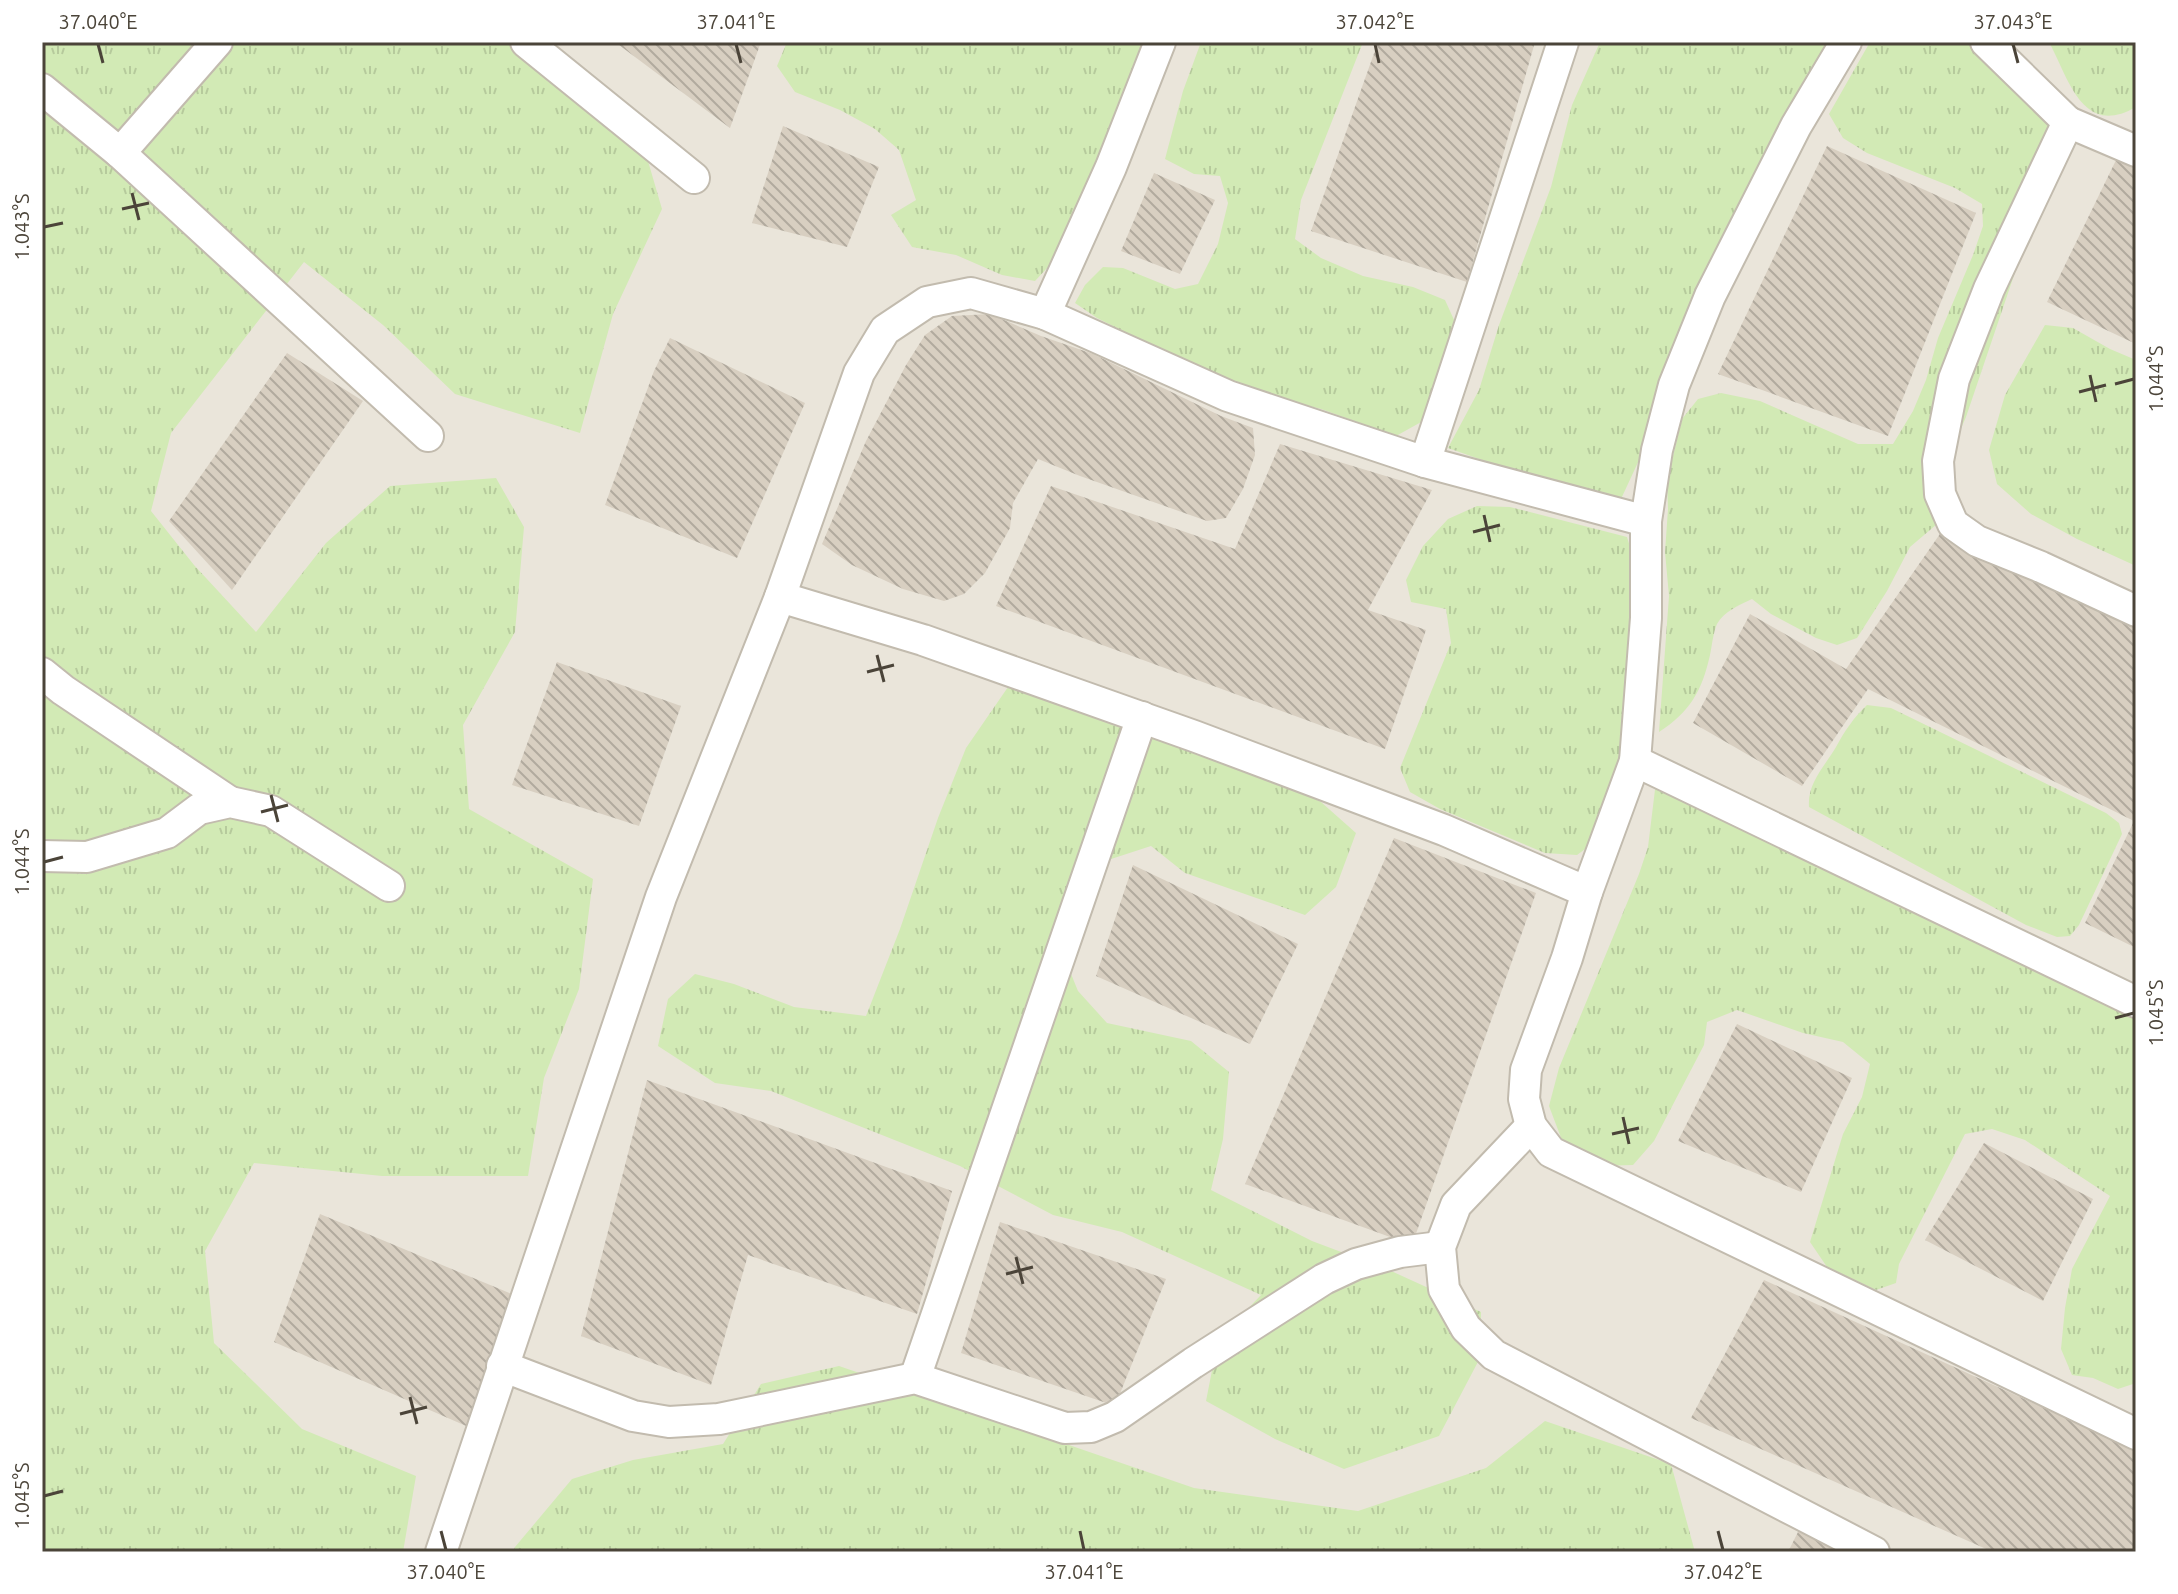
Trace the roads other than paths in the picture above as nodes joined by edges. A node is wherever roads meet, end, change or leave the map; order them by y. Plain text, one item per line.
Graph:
1 (217, 42) edge
2 (526, 42) edge
3 (1160, 42) edge
4 (1563, 42) edge
5 (1846, 42) edge
6 (1986, 42) edge
7 (42, 89) edge
8 (2068, 122) junction
9 (2136, 151) edge
10 (120, 153) junction
11 (694, 178) dead end
12 (1045, 314) junction
13 (428, 436) dead end
14 (1425, 462) junction
15 (1646, 521) junction
16 (780, 597) junction
17 (2136, 611) edge
18 (42, 673) edge
19 (1142, 717) junction
20 (1635, 761) junction
21 (230, 802) junction
22 (42, 856) edge
23 (389, 886) dead end
24 (1587, 892) junction
25 (2136, 1002) edge
26 (1531, 1126) junction
27 (1440, 1247) junction
28 (502, 1366) junction
29 (915, 1378) junction
30 (2136, 1434) edge
31 (441, 1552) edge
32 (1874, 1552) edge

1 - 10 street
2 - 11 street
3 - 12 street
4 - 14 street
5 - 15 street
6 - 8 street
7 - 10 street
8 - 9 street
8 - 17 street
10 - 13 street
12 - 14 street
12 - 16 street
14 - 15 street
15 - 20 street
16 - 19 street
16 - 28 street
18 - 21 street
19 - 24 street
19 - 29 street
20 - 24 street
20 - 25 street
21 - 22 street
21 - 23 street
24 - 26 street
26 - 27 street
26 - 30 street
27 - 29 street
27 - 32 street
28 - 29 street
28 - 31 street

